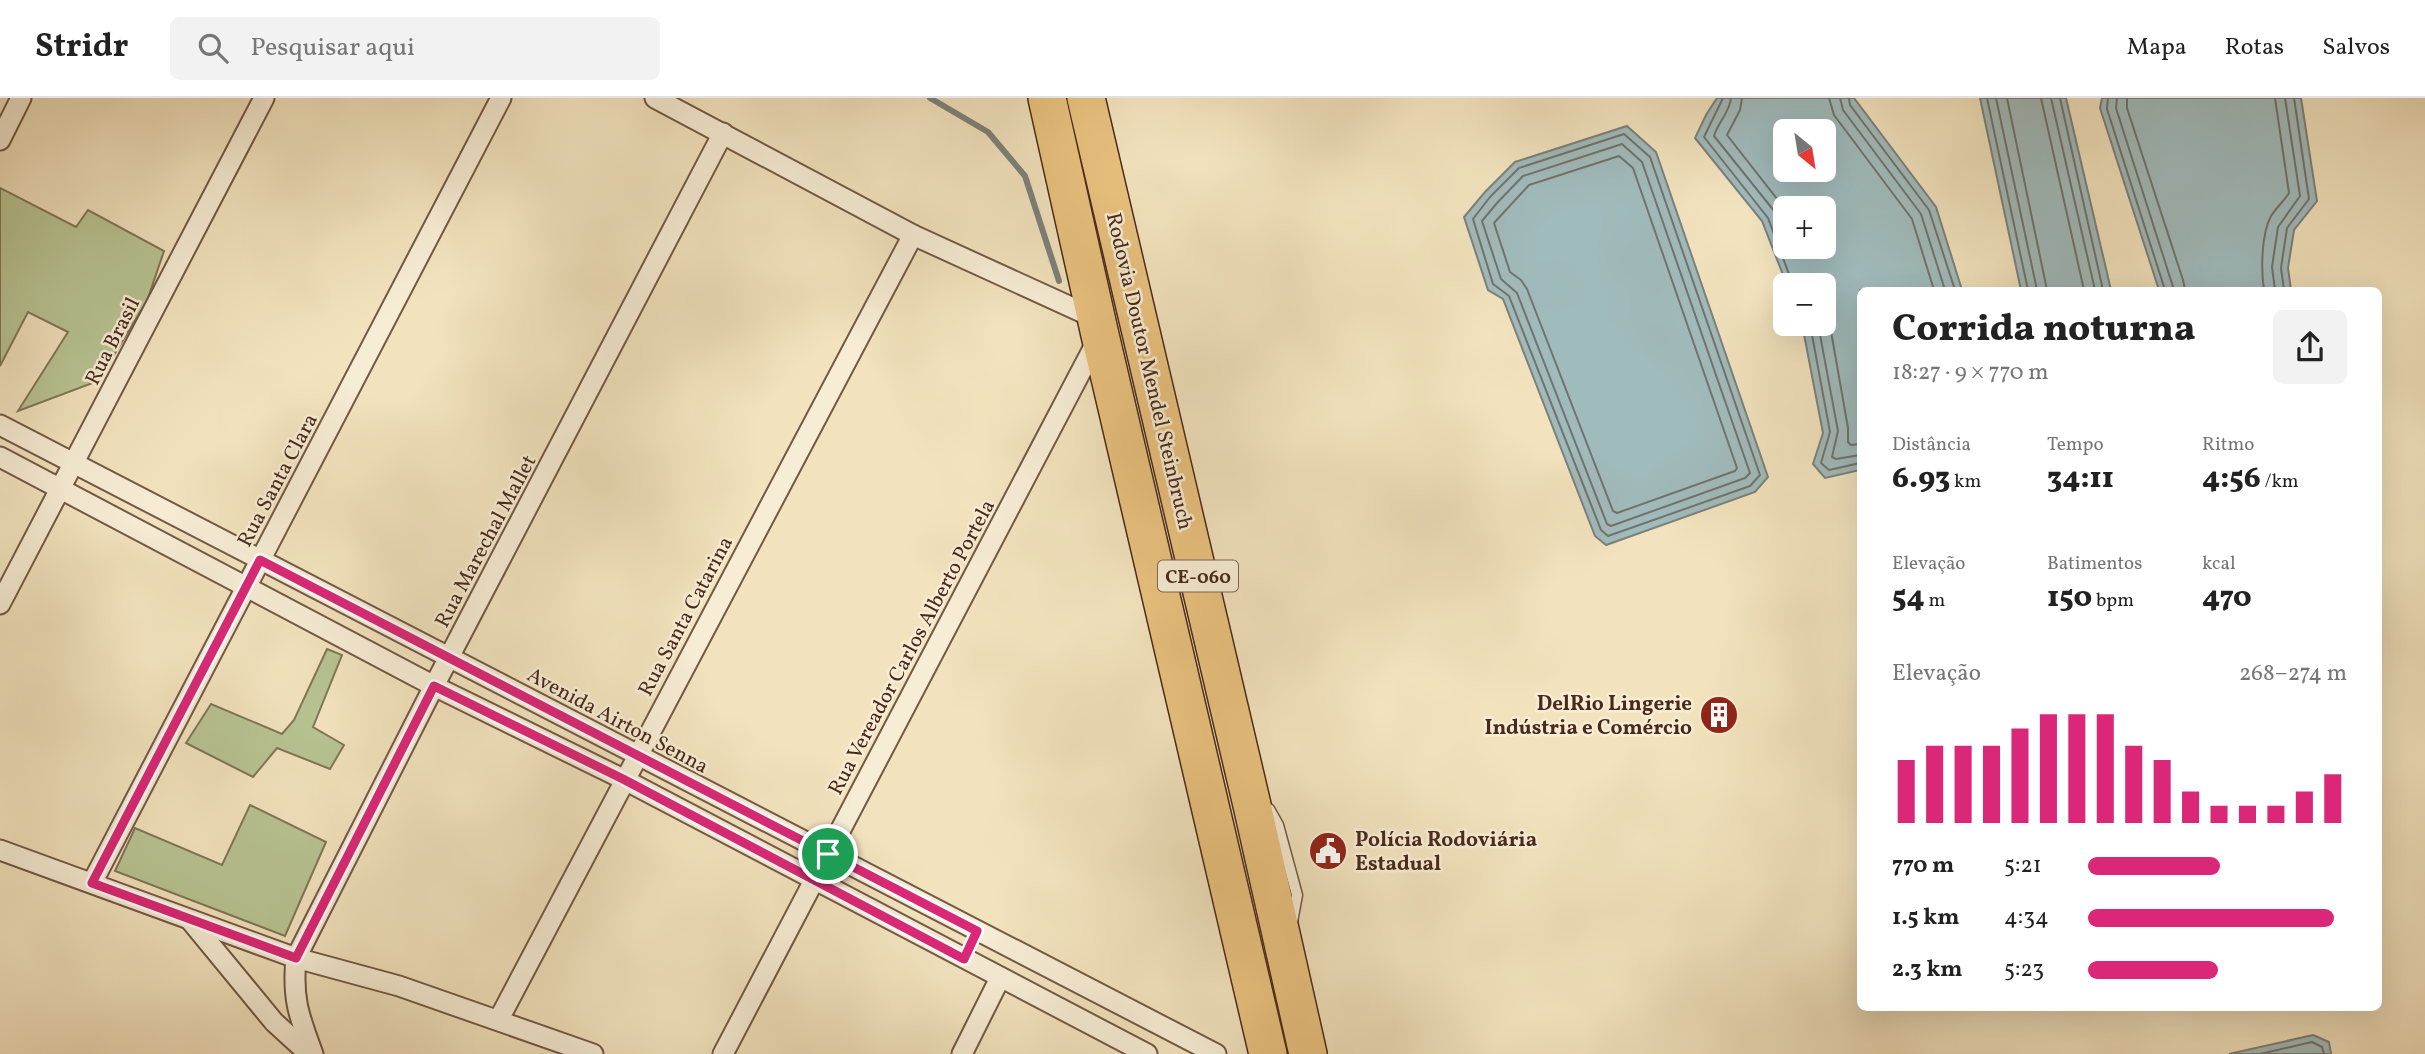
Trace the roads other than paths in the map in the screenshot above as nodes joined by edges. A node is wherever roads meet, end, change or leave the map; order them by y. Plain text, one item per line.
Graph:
1 (21, 98) edge
2 (264, 98) edge
3 (501, 98) edge
4 (655, 98) edge
5 (1047, 98) edge
6 (1086, 98) edge
7 (723, 133) junction
8 (0, 140) edge
9 (913, 235) junction
10 (1099, 327) junction
11 (0, 425) edge
12 (0, 457) edge
13 (75, 462) junction
14 (60, 489) junction
15 (260, 560) junction
16 (247, 587) junction
17 (0, 604) edge
18 (450, 657) junction
19 (434, 686) junction
20 (636, 755) junction
21 (1242, 766) junction
22 (623, 779) junction
23 (1227, 815) junction
24 (0, 850) edge
25 (828, 854) junction
26 (816, 880) junction
27 (92, 883) junction
28 (1250, 917) junction
29 (190, 919) junction
30 (977, 931) junction
31 (1285, 957) junction
32 (296, 958) junction
33 (964, 959) junction
34 (1000, 978) junction
35 (499, 1019) junction
36 (311, 1054) edge
37 (593, 1054) edge
38 (723, 1054) edge
39 (962, 1054) edge
40 (1147, 1054) edge
41 (1216, 1054) edge
42 (1268, 1054) edge
43 (1308, 1054) edge

1 - 8 street
2 - 13 street, Rua Brasil
3 - 15 street, Rua Santa Clara
4 - 7 street
5 - 10 highway, Rodovia Doutor Mendel Steinbruch / CE-060
6 - 21 highway, Rodovia Doutor Mendel Steinbruch / CE-060
7 - 9 street
7 - 18 street, Rua Marechal Mallet
9 - 10 street
9 - 20 street, Rua Santa Catarina
10 - 23 highway, Rodovia Doutor Mendel Steinbruch / CE-060
10 - 25 street, Rua Vereador Carlos Alberto Portela
11 - 13 street, Avenida Airton Senna
12 - 14 street
13 - 14 street, Rua Brasil
13 - 15 street, Avenida Airton Senna
14 - 16 street
14 - 17 street, Rua Brasil
15 - 16 street, Rua Santa Clara
15 - 18 street, Avenida Airton Senna
16 - 19 street
16 - 27 street, Rua Santa Clara
18 - 19 street, Rua Marechal Mallet
18 - 20 street, Avenida Airton Senna
19 - 22 street
19 - 32 street, Rua Marechal Mallet
20 - 22 street, Rua Santa Catarina
20 - 25 street, Avenida Airton Senna
21 - 23 highway, Rodovia Doutor Mendel Steinbruch / CE-060
21 - 31 lane
22 - 26 street
22 - 35 street, Rua Santa Catarina
23 - 28 highway, Rodovia Doutor Mendel Steinbruch / CE-060
24 - 27 street
25 - 26 street, Rua Vereador Carlos Alberto Portela
25 - 30 street, Avenida Airton Senna
26 - 33 street
26 - 38 street, Rua Vereador Carlos Alberto Portela
27 - 29 street
28 - 31 highway, Rodovia Doutor Mendel Steinbruch / CE-060
28 - 42 highway, Rodovia Doutor Mendel Steinbruch / CE-060
29 - 32 street
29 - 36 street
30 - 33 street
30 - 41 street, Avenida Airton Senna
31 - 43 highway, Rodovia Doutor Mendel Steinbruch / CE-060
32 - 35 street
32 - 36 street, Rua Marechal Mallet
33 - 34 street
34 - 39 street
34 - 40 street
35 - 37 street

